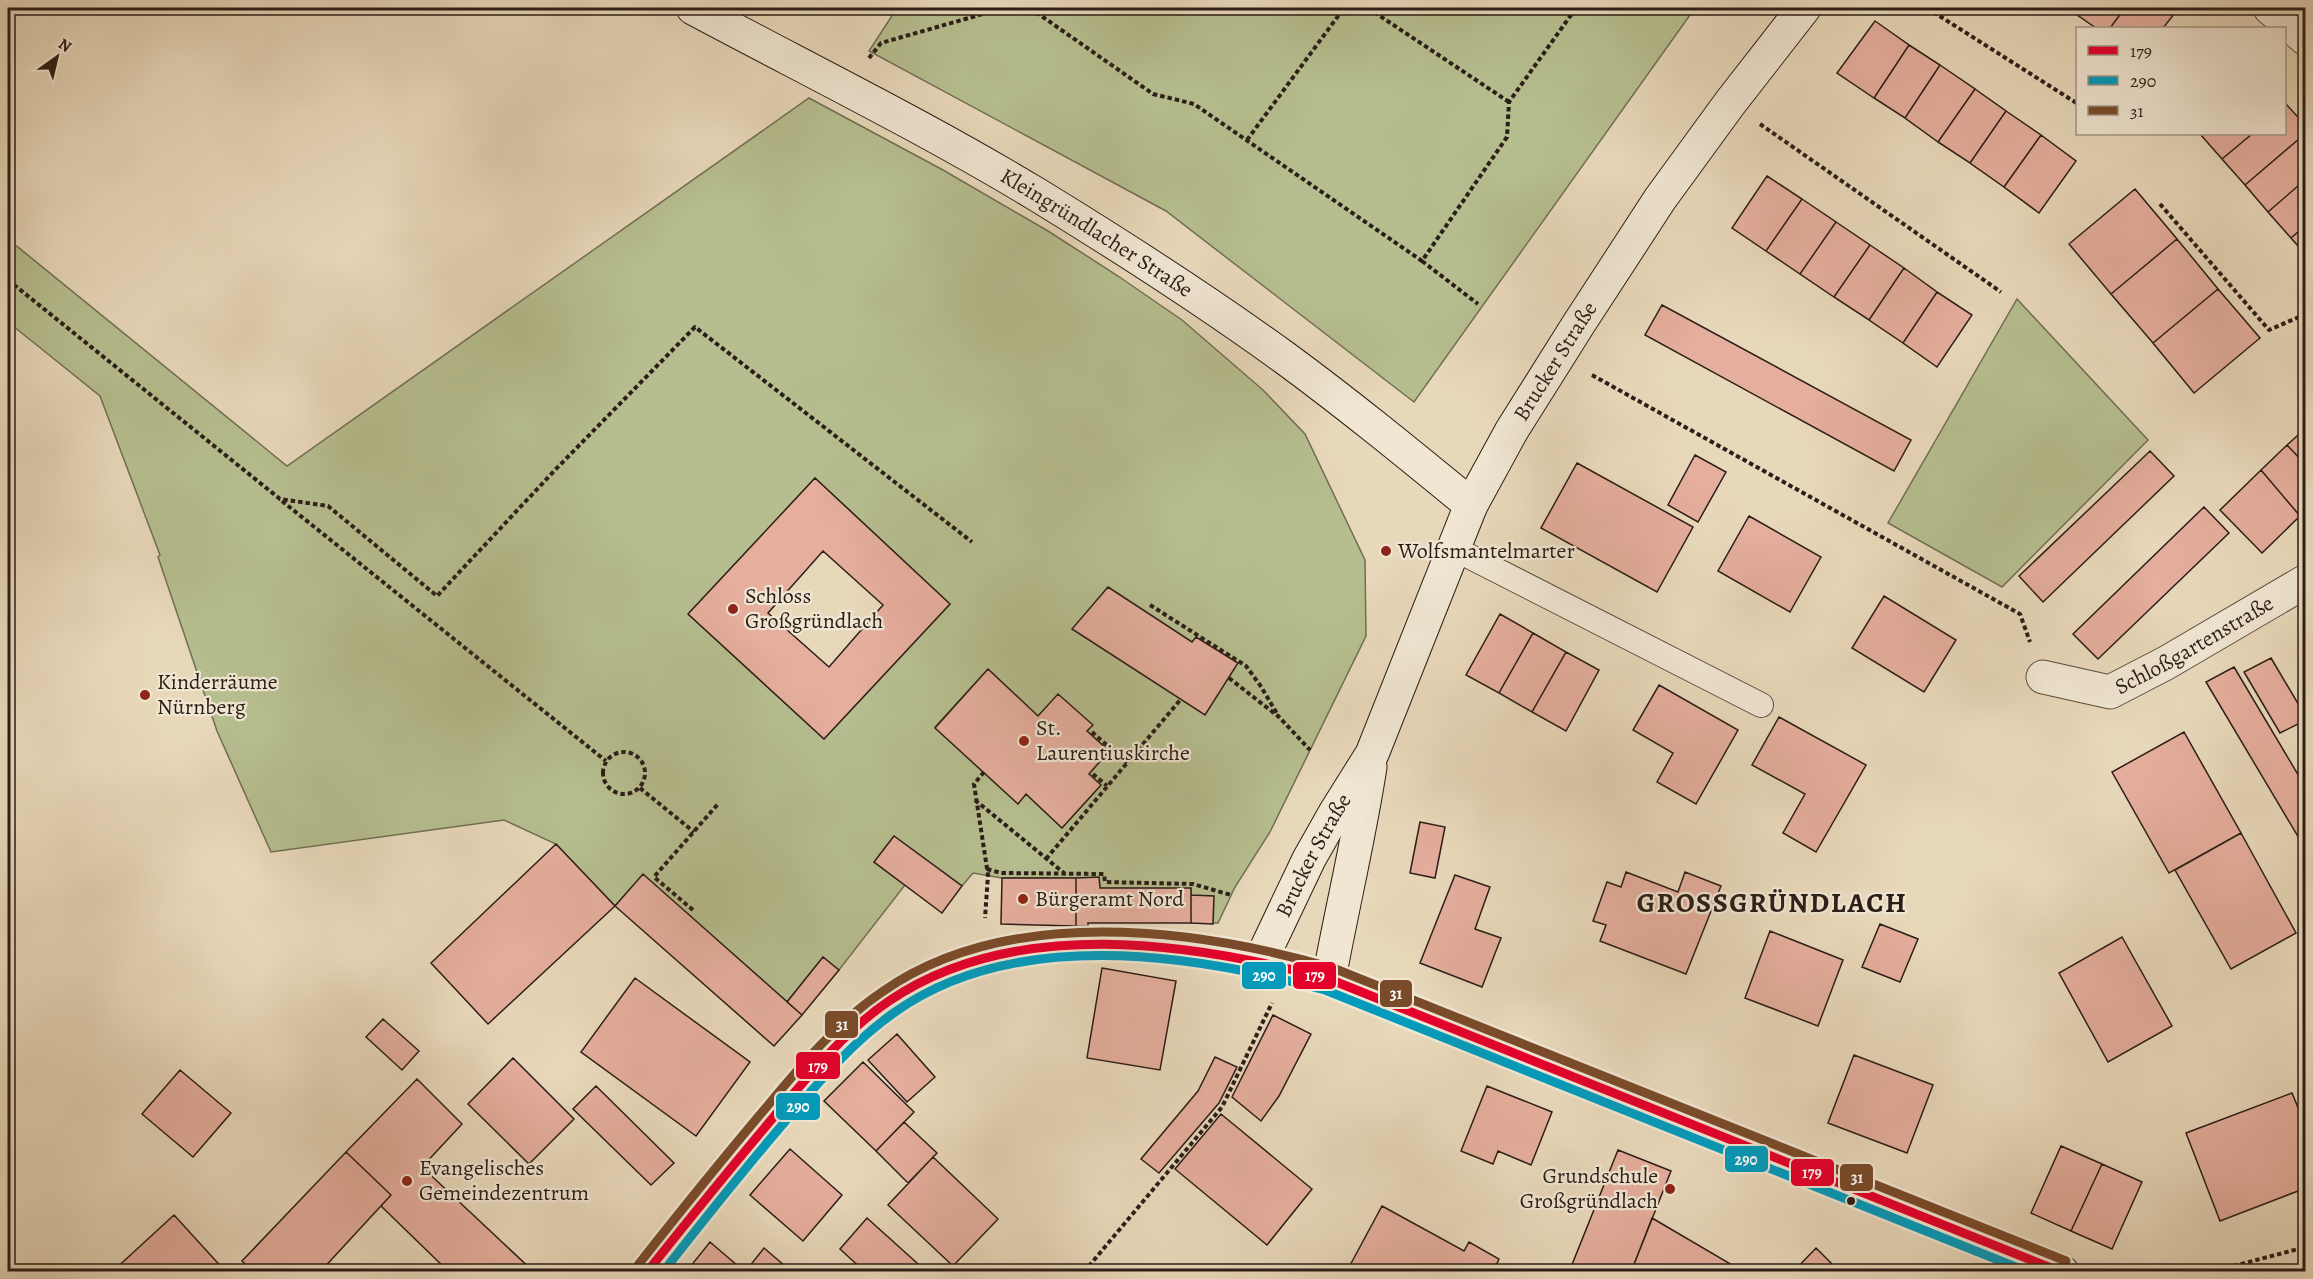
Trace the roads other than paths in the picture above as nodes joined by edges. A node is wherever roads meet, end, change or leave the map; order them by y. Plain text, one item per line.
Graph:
1 (693, 8) edge
2 (1804, 8) edge
3 (2270, 8) edge
4 (2306, 39) edge
5 (1471, 505) junction
6 (1453, 548) junction
7 (2306, 581) edge
8 (2043, 677) road end
9 (1761, 705) dead end
10 (1372, 754) junction
11 (1275, 964) junction
12 (1329, 979) junction
13 (647, 1272) edge
14 (2062, 1272) edge

1 - 5 street, Kleingründlacher Straße
2 - 5 street, Brucker Straße
3 - 4 street
5 - 6 street, Brucker Straße
6 - 9 lane
6 - 10 street, Brucker Straße
7 - 8 street, Schloßgartenstraße
10 - 11 street, Brucker Straße
10 - 12 street, Brucker Straße
11 - 12 street
11 - 13 street
12 - 14 street

